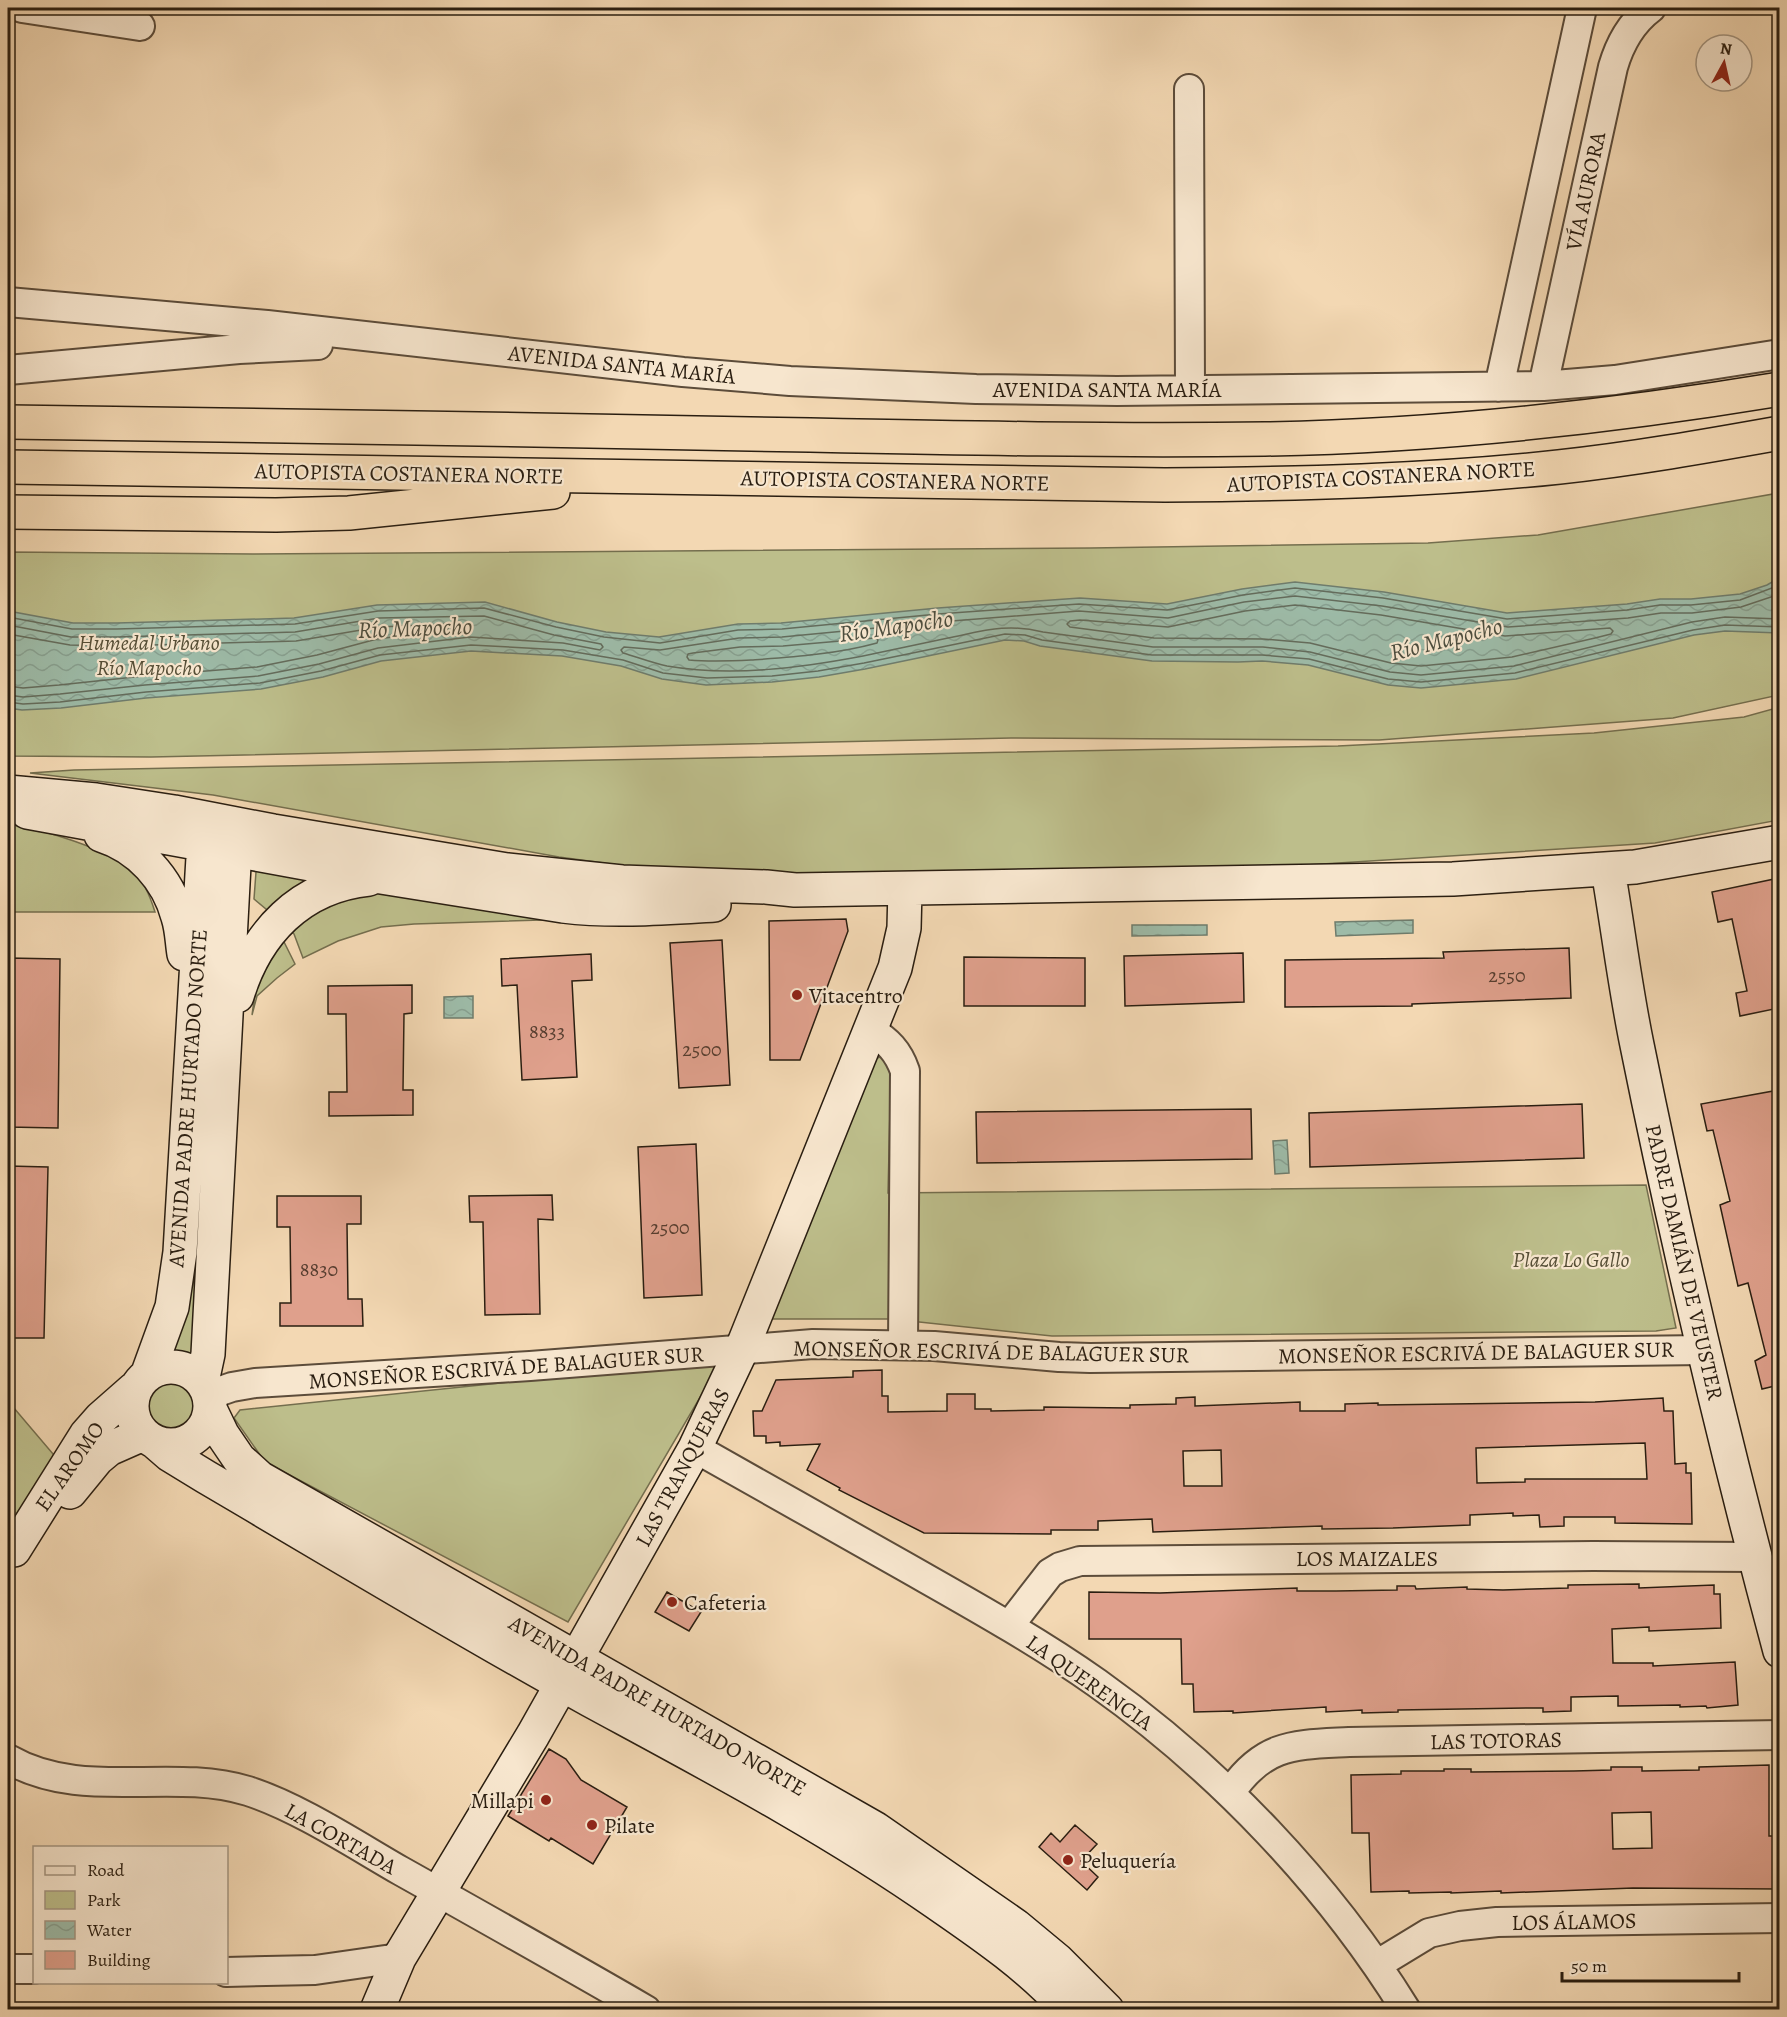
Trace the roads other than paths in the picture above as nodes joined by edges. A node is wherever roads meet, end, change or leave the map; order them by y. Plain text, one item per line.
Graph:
1 (22, 8) edge
2 (1582, 8) edge
3 (1651, 8) edge
4 (140, 26) dead end
5 (1189, 89) dead end
6 (8, 302) edge
7 (434, 345) junction
8 (1779, 354) edge
9 (8, 370) edge
10 (1543, 386) junction
11 (1499, 387) junction
12 (1190, 389) junction
13 (1779, 389) edge
14 (8, 422) edge
15 (1779, 433) edge
16 (8, 467) edge
17 (640, 476) junction
18 (8, 512) edge
19 (8, 792) edge
20 (8, 808) edge
21 (48, 817) junction
22 (220, 834) junction
23 (1779, 842) edge
24 (1608, 870) junction
25 (381, 877) junction
26 (905, 889) junction
27 (795, 890) junction
28 (192, 1020) junction
29 (870, 1030) junction
30 (224, 1047) junction
31 (903, 1345) junction
32 (1704, 1350) junction
33 (741, 1351) junction
34 (141, 1381) junction
35 (207, 1395) junction
36 (149, 1438) junction
37 (695, 1448) junction
38 (11, 1555) edge
39 (1754, 1557) junction
40 (1009, 1626) junction
41 (1779, 1651) edge
42 (569, 1671) junction
43 (1779, 1735) edge
44 (8, 1759) edge
45 (1230, 1793) junction
46 (440, 1892) junction
47 (1779, 1918) edge
48 (399, 1958) junction
49 (1378, 1964) junction
50 (8, 1969) edge
51 (33, 1969) edge
52 (228, 1972) edge
53 (377, 2010) edge
54 (646, 2010) edge
55 (1068, 2010) edge
56 (1107, 2010) edge
57 (1406, 2010) edge

1 - 4 street
2 - 11 street, VÍA AURORA
3 - 10 street, VÍA AURORA
5 - 12 street
6 - 7 street, AVENIDA SANTA MARÍA
7 - 9 street, AVENIDA SANTA MARÍA
7 - 12 street, AVENIDA SANTA MARÍA
8 - 10 street, AVENIDA SANTA MARÍA
10 - 11 street, AVENIDA SANTA MARÍA
11 - 12 street, AVENIDA SANTA MARÍA
13 - 14 highway, AUTOPISTA COSTANERA NORTE
15 - 17 highway, AUTOPISTA COSTANERA NORTE
16 - 17 highway, AUTOPISTA COSTANERA NORTE
17 - 18 highway
19 - 22 street
20 - 21 street
21 - 22 street
21 - 28 street
22 - 25 street
22 - 27 street
22 - 28 street, AVENIDA PADRE HURTADO NORTE
22 - 30 street, AVENIDA PADRE HURTADO NORTE
23 - 24 street
24 - 26 street
24 - 32 street, PADRE DAMIÁN DE VEUSTER
25 - 27 street
25 - 30 street
26 - 27 street
26 - 29 street, LAS TRANQUERAS
28 - 34 street, AVENIDA PADRE HURTADO NORTE
29 - 31 street
29 - 33 street, LAS TRANQUERAS
30 - 35 street, AVENIDA PADRE HURTADO NORTE
31 - 32 street, MONSEÑOR ESCRIVÁ DE BALAGUER SUR
31 - 33 street, MONSEÑOR ESCRIVÁ DE BALAGUER SUR
32 - 39 street, PADRE DAMIÁN DE VEUSTER
33 - 35 street, MONSEÑOR ESCRIVÁ DE BALAGUER SUR
33 - 37 street, LAS TRANQUERAS
34 - 35 street
34 - 36 street
34 - 38 street, EL AROMO
35 - 36 street
35 - 42 street, AVENIDA PADRE HURTADO NORTE
36 - 38 street, EL AROMO
36 - 42 street, AVENIDA PADRE HURTADO NORTE
37 - 40 street, LA QUERENCIA
37 - 42 street, LAS TRANQUERAS
39 - 40 street, LOS MAIZALES
39 - 41 street, PADRE DAMIÁN DE VEUSTER
40 - 45 street, LA QUERENCIA
42 - 46 street, LAS TRANQUERAS
42 - 55 street, AVENIDA PADRE HURTADO NORTE
42 - 56 street, AVENIDA PADRE HURTADO NORTE
43 - 45 street, LAS TOTORAS
44 - 46 street, LA CORTADA
45 - 49 street, LA QUERENCIA
46 - 48 street, LAS TRANQUERAS
46 - 54 street, LA CORTADA
47 - 49 street, LOS ÁLAMOS
48 - 52 street
48 - 53 street, LAS TRANQUERAS
49 - 57 street, LA QUERENCIA
50 - 51 street

